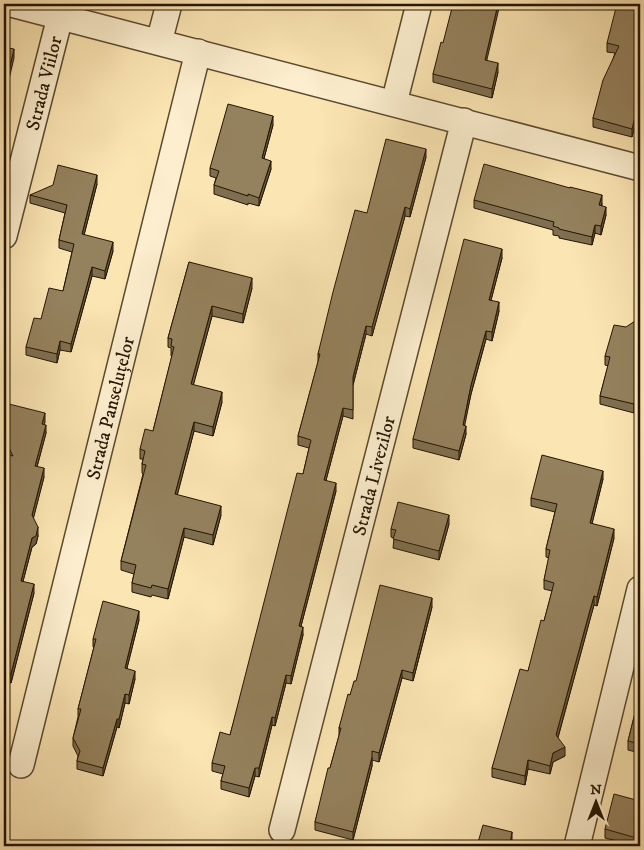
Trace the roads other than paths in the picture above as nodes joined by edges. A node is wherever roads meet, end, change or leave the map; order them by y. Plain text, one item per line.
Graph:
1 (11, 4) edge
2 (169, 4) edge
3 (418, 4) edge
4 (60, 17) junction
5 (159, 42) junction
6 (198, 52) junction
7 (394, 103) junction
8 (464, 122) junction
9 (640, 168) edge
10 (4, 236) edge
11 (640, 589) edge
12 (21, 765) dead end
13 (282, 830) dead end
14 (577, 846) edge

1 - 4 street
2 - 5 street
3 - 7 street
4 - 5 street
4 - 10 street, Strada Viilor
5 - 6 street
6 - 7 street
6 - 12 street, Strada Panseluțelor
7 - 8 street
8 - 9 street
8 - 13 street, Strada Livezilor
11 - 14 street

